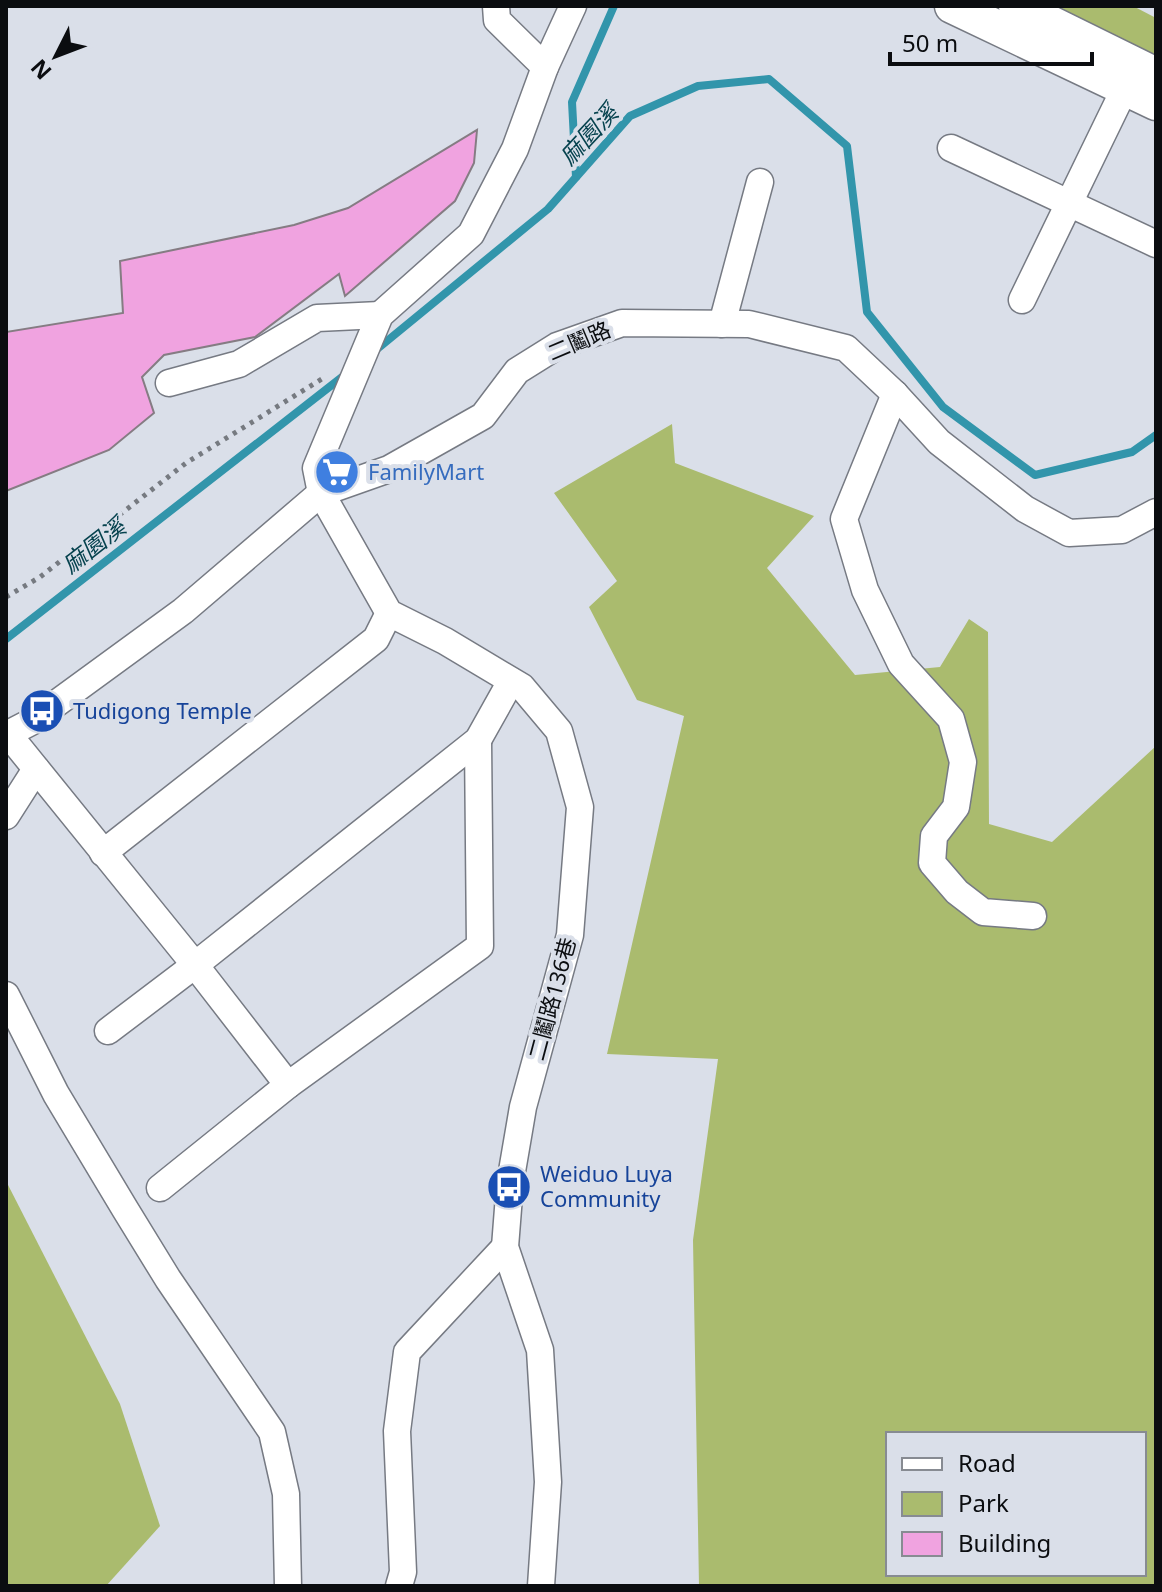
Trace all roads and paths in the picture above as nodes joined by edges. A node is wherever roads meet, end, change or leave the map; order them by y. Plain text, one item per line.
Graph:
1 (496, 6) edge
2 (573, 6) edge
3 (952, 6) edge
4 (1016, 6) edge
5 (545, 67) junction
6 (1156, 75) edge
7 (1125, 88) junction
8 (1156, 103) edge
9 (951, 148) dead end
10 (760, 182) dead end
11 (1068, 204) junction
12 (1156, 244) edge
13 (1022, 300) dead end
14 (380, 315) junction
15 (722, 324) junction
16 (364, 354) junction
17 (169, 383) dead end
18 (895, 394) junction
19 (318, 480) junction
20 (1156, 512) edge
21 (6, 597) edge
22 (389, 613) junction
23 (511, 681) junction
24 (7, 734) edge
25 (478, 740) junction
26 (36, 769) junction
27 (6, 816) edge
28 (103, 853) junction
29 (1033, 916) dead end
30 (195, 965) junction
31 (6, 995) edge
32 (108, 1031) dead end
33 (288, 1085) junction
34 (160, 1188) dead end
35 (505, 1247) junction
36 (288, 1586) edge
37 (399, 1586) edge
38 (541, 1586) edge

1 - 5 street
2 - 5 street
3 - 7 main road
4 - 6 main road
5 - 14 street
7 - 8 main road
7 - 11 street
9 - 11 street
10 - 15 street
11 - 12 street
11 - 13 street
14 - 16 street
14 - 17 street
15 - 18 street, 二鬮路
15 - 19 street, 二鬮路
16 - 19 street
16 - 21 path
18 - 20 street, 二鬮路
18 - 29 street
19 - 22 street
19 - 24 street, 二鬮路
22 - 23 street, 二鬮路136巷
22 - 28 street
23 - 25 street
23 - 35 street, 二鬮路136巷
24 - 26 street
25 - 30 street
25 - 33 street
26 - 27 street
26 - 28 street
28 - 30 street
30 - 32 street
30 - 33 street
31 - 36 street
33 - 34 street
35 - 37 street
35 - 38 street, 二鬮路136巷

